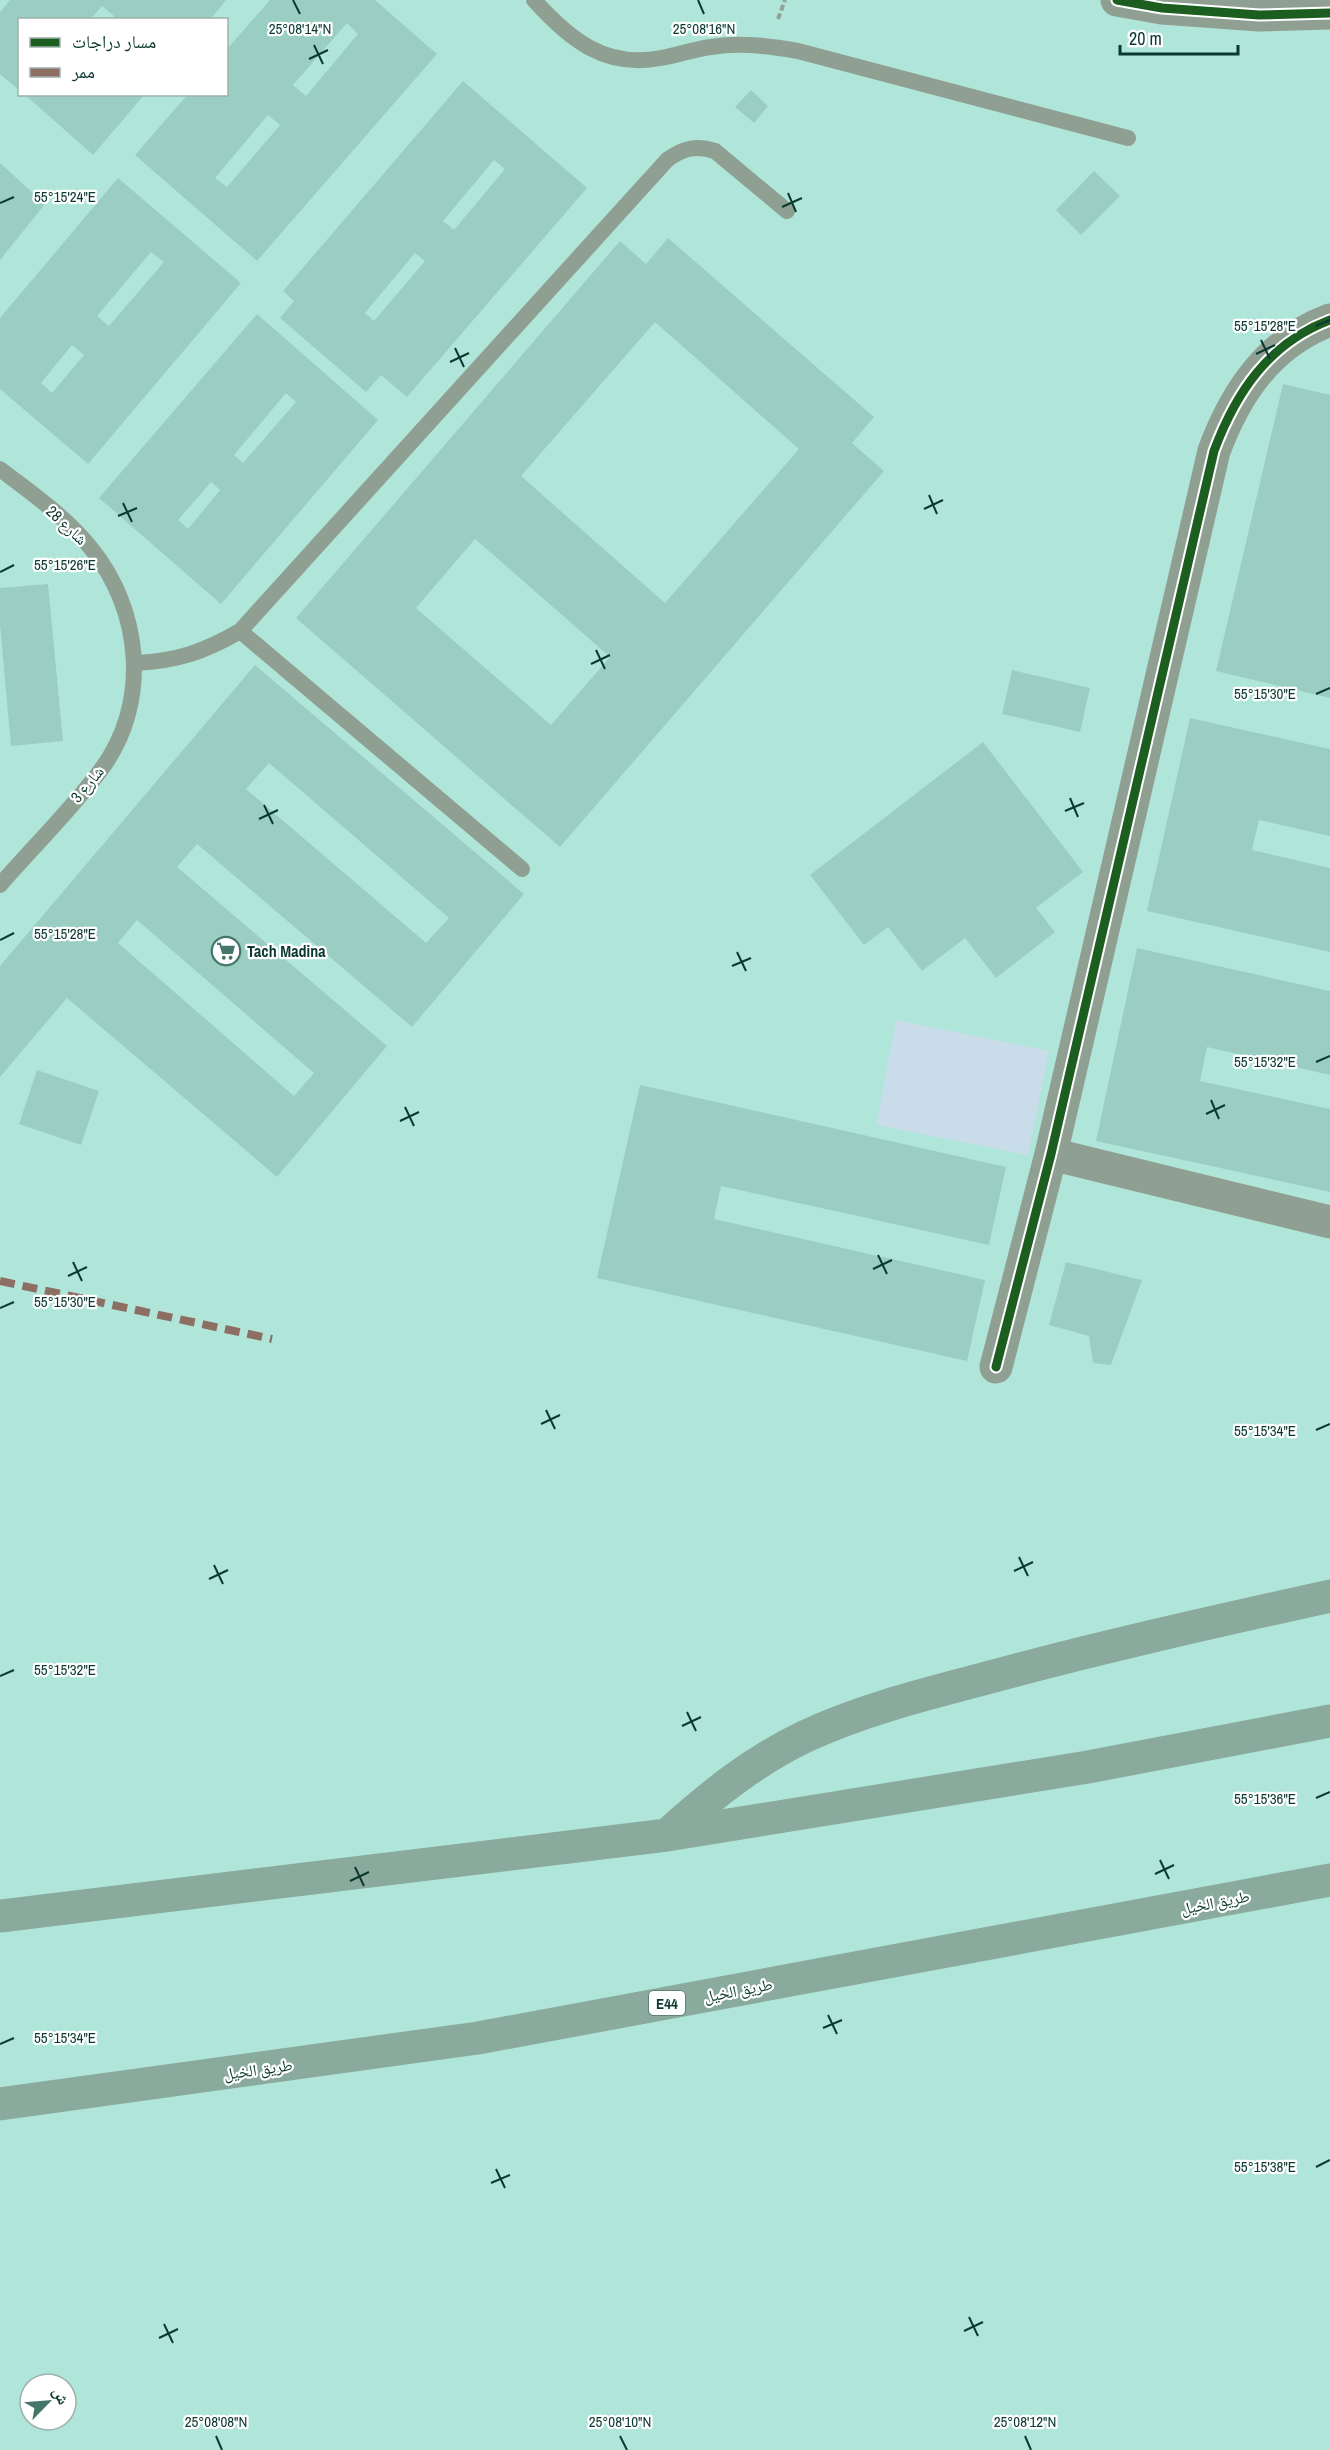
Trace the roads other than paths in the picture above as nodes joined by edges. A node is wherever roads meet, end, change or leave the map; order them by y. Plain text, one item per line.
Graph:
1 (534, 0) edge
2 (1117, 0) edge
3 (1330, 13) edge
4 (1128, 138) dead end
5 (787, 211) dead end
6 (1330, 320) edge
7 (0, 469) edge
8 (240, 631) junction
9 (136, 663) junction
10 (522, 869) dead end
11 (0, 885) edge
12 (1051, 1154) junction
13 (1330, 1222) edge
14 (996, 1367) dead end
15 (1330, 1596) edge
16 (1330, 1721) edge
17 (668, 1835) junction
18 (1330, 1880) edge
19 (0, 1916) edge
20 (0, 2104) edge

1 - 4 lane
2 - 3 street
5 - 8 lane
6 - 12 street
7 - 9 lane, شارع 28
8 - 9 lane
8 - 10 lane
9 - 11 lane, شارع 3
12 - 13 street
12 - 14 street
15 - 17 highway
16 - 17 highway
17 - 19 highway
18 - 20 highway, طريق الخيل / E44

